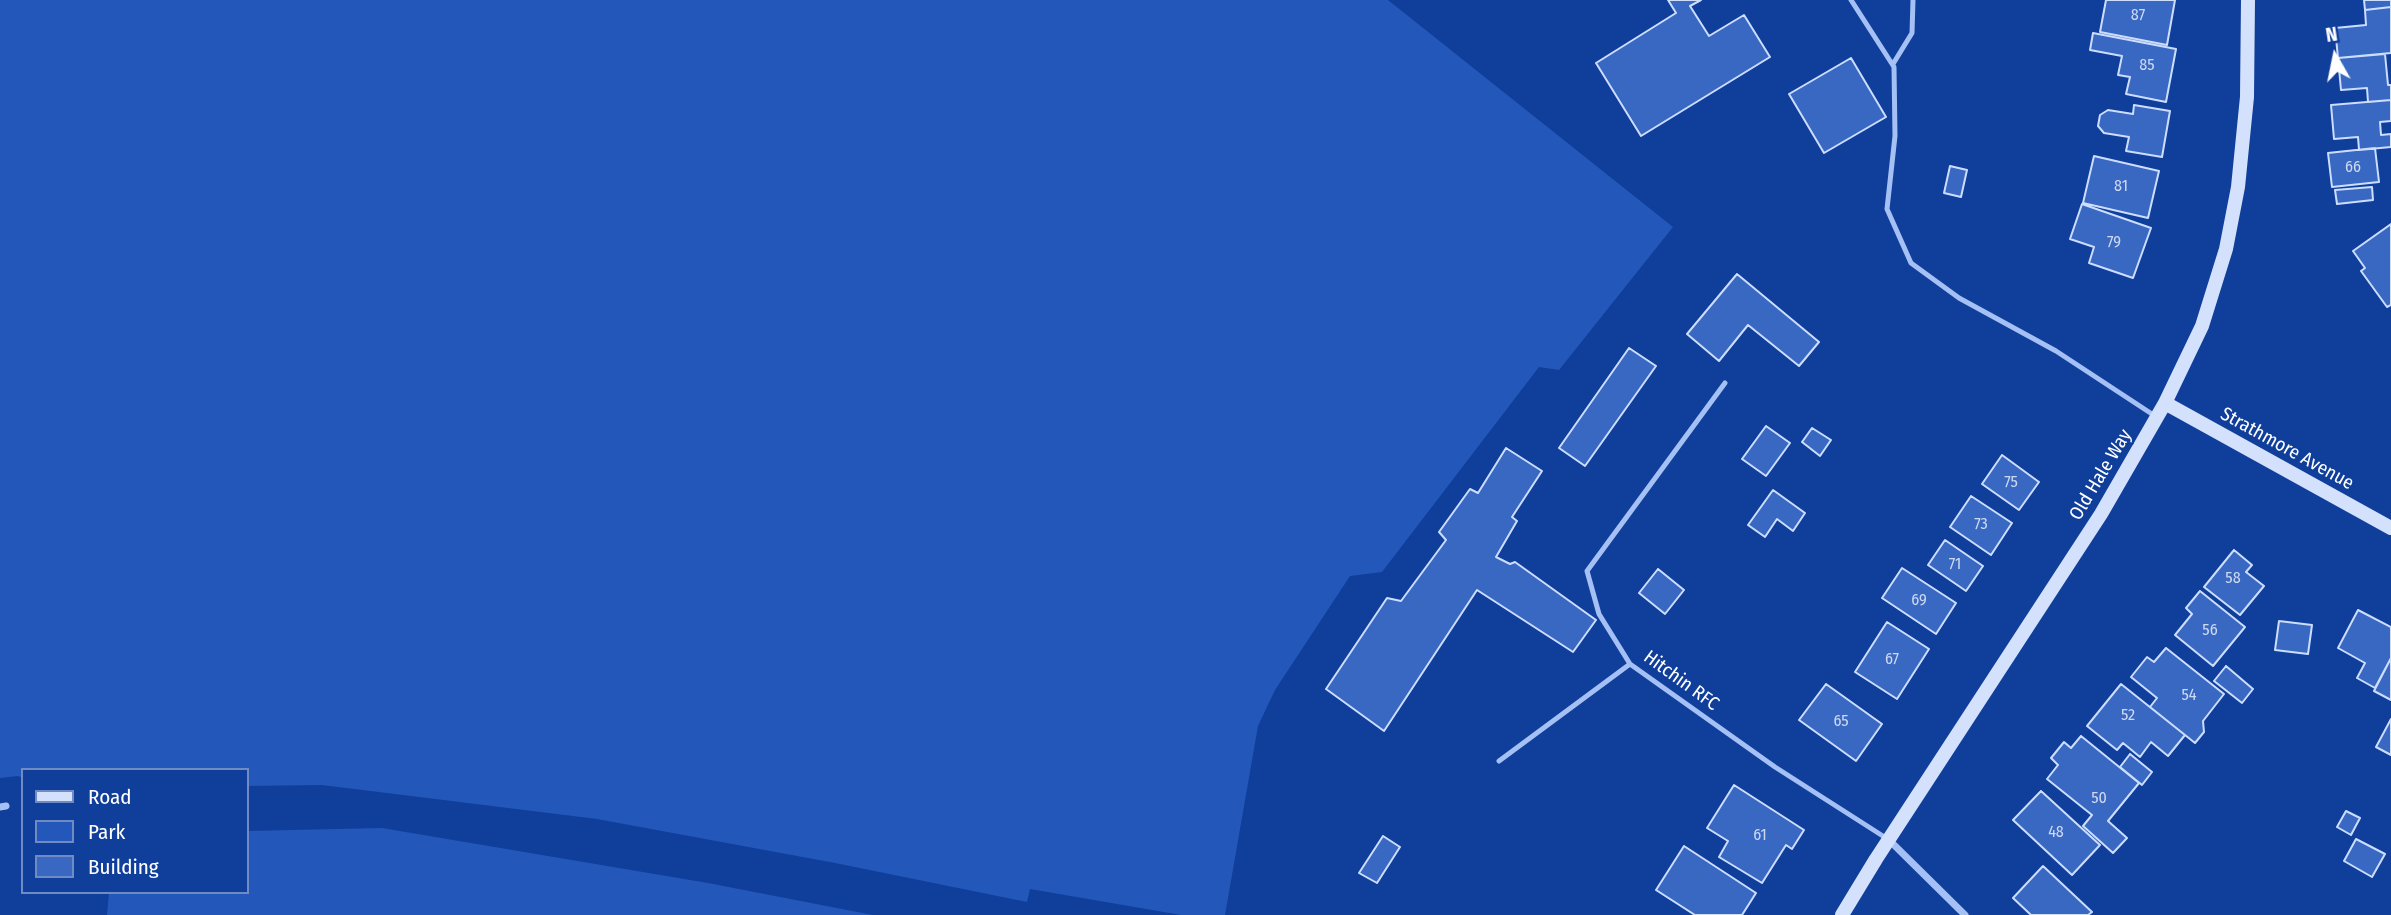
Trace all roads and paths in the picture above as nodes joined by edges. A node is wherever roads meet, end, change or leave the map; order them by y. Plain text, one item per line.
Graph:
1 (1851, 0) edge
2 (1913, 0) edge
3 (2248, 0) edge
4 (1893, 64) junction
5 (1725, 383) dead end
6 (2165, 403) junction
7 (2157, 417) junction
8 (2391, 528) edge
9 (1630, 664) junction
10 (1499, 761) dead end
11 (1889, 840) junction
12 (1842, 915) edge
13 (1965, 915) edge

1 - 4 lane
2 - 4 lane
3 - 6 street, Old Hale Way
4 - 7 lane
5 - 9 lane, Hitchin RFC
6 - 7 street, Old Hale Way
6 - 8 street, Strathmore Avenue
7 - 11 street, Old Hale Way
9 - 10 lane
9 - 11 lane, Hitchin RFC
11 - 12 street, Old Hale Way
11 - 13 street

